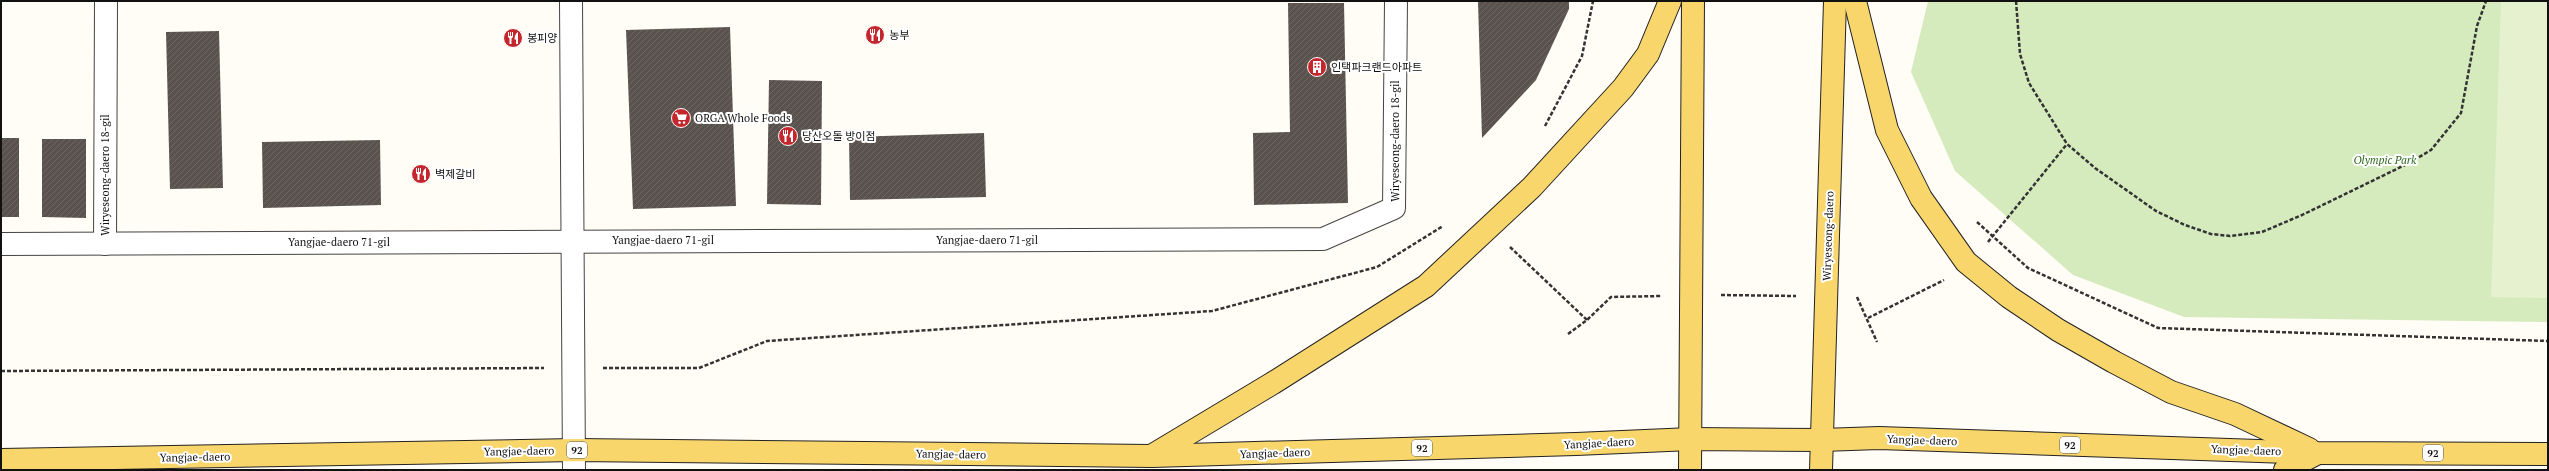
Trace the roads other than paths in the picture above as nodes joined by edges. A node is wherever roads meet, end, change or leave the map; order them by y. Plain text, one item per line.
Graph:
1 (106, 1) edge
2 (571, 1) edge
3 (1396, 1) edge
4 (1670, 1) edge
5 (1693, 1) edge
6 (1835, 1) edge
7 (1855, 1) edge
8 (1394, 208) joint
9 (573, 240) junction
10 (1, 244) edge
11 (105, 244) junction
12 (1691, 439) junction
13 (1822, 440) junction
14 (2318, 453) junction
15 (2548, 454) edge
16 (1152, 456) junction
17 (1, 460) edge
18 (574, 460) edge
19 (1175, 470) edge
20 (1690, 470) edge
21 (1821, 470) edge
22 (2285, 470) edge

1 - 11 street, Wiryeseong-daero 18-gil
2 - 9 street
3 - 8 street, Wiryeseong-daero 18-gil
4 - 16 main road
5 - 12 main road
6 - 13 main road, Wiryeseong-daero
7 - 14 main road
8 - 9 street, Yangjae-daero 71-gil
9 - 11 street, Yangjae-daero 71-gil
9 - 18 street
10 - 11 street, Wiryeseong-daero 18-gil
12 - 13 main road, Yangjae-daero / 92
12 - 16 main road, Yangjae-daero / 92
12 - 20 main road
13 - 14 main road, Yangjae-daero / 92
13 - 21 main road, Wiryeseong-daero
14 - 15 main road, Yangjae-daero / 92
14 - 22 main road
16 - 18 main road, Yangjae-daero / 92
16 - 19 main road
17 - 18 main road, Yangjae-daero / 92

